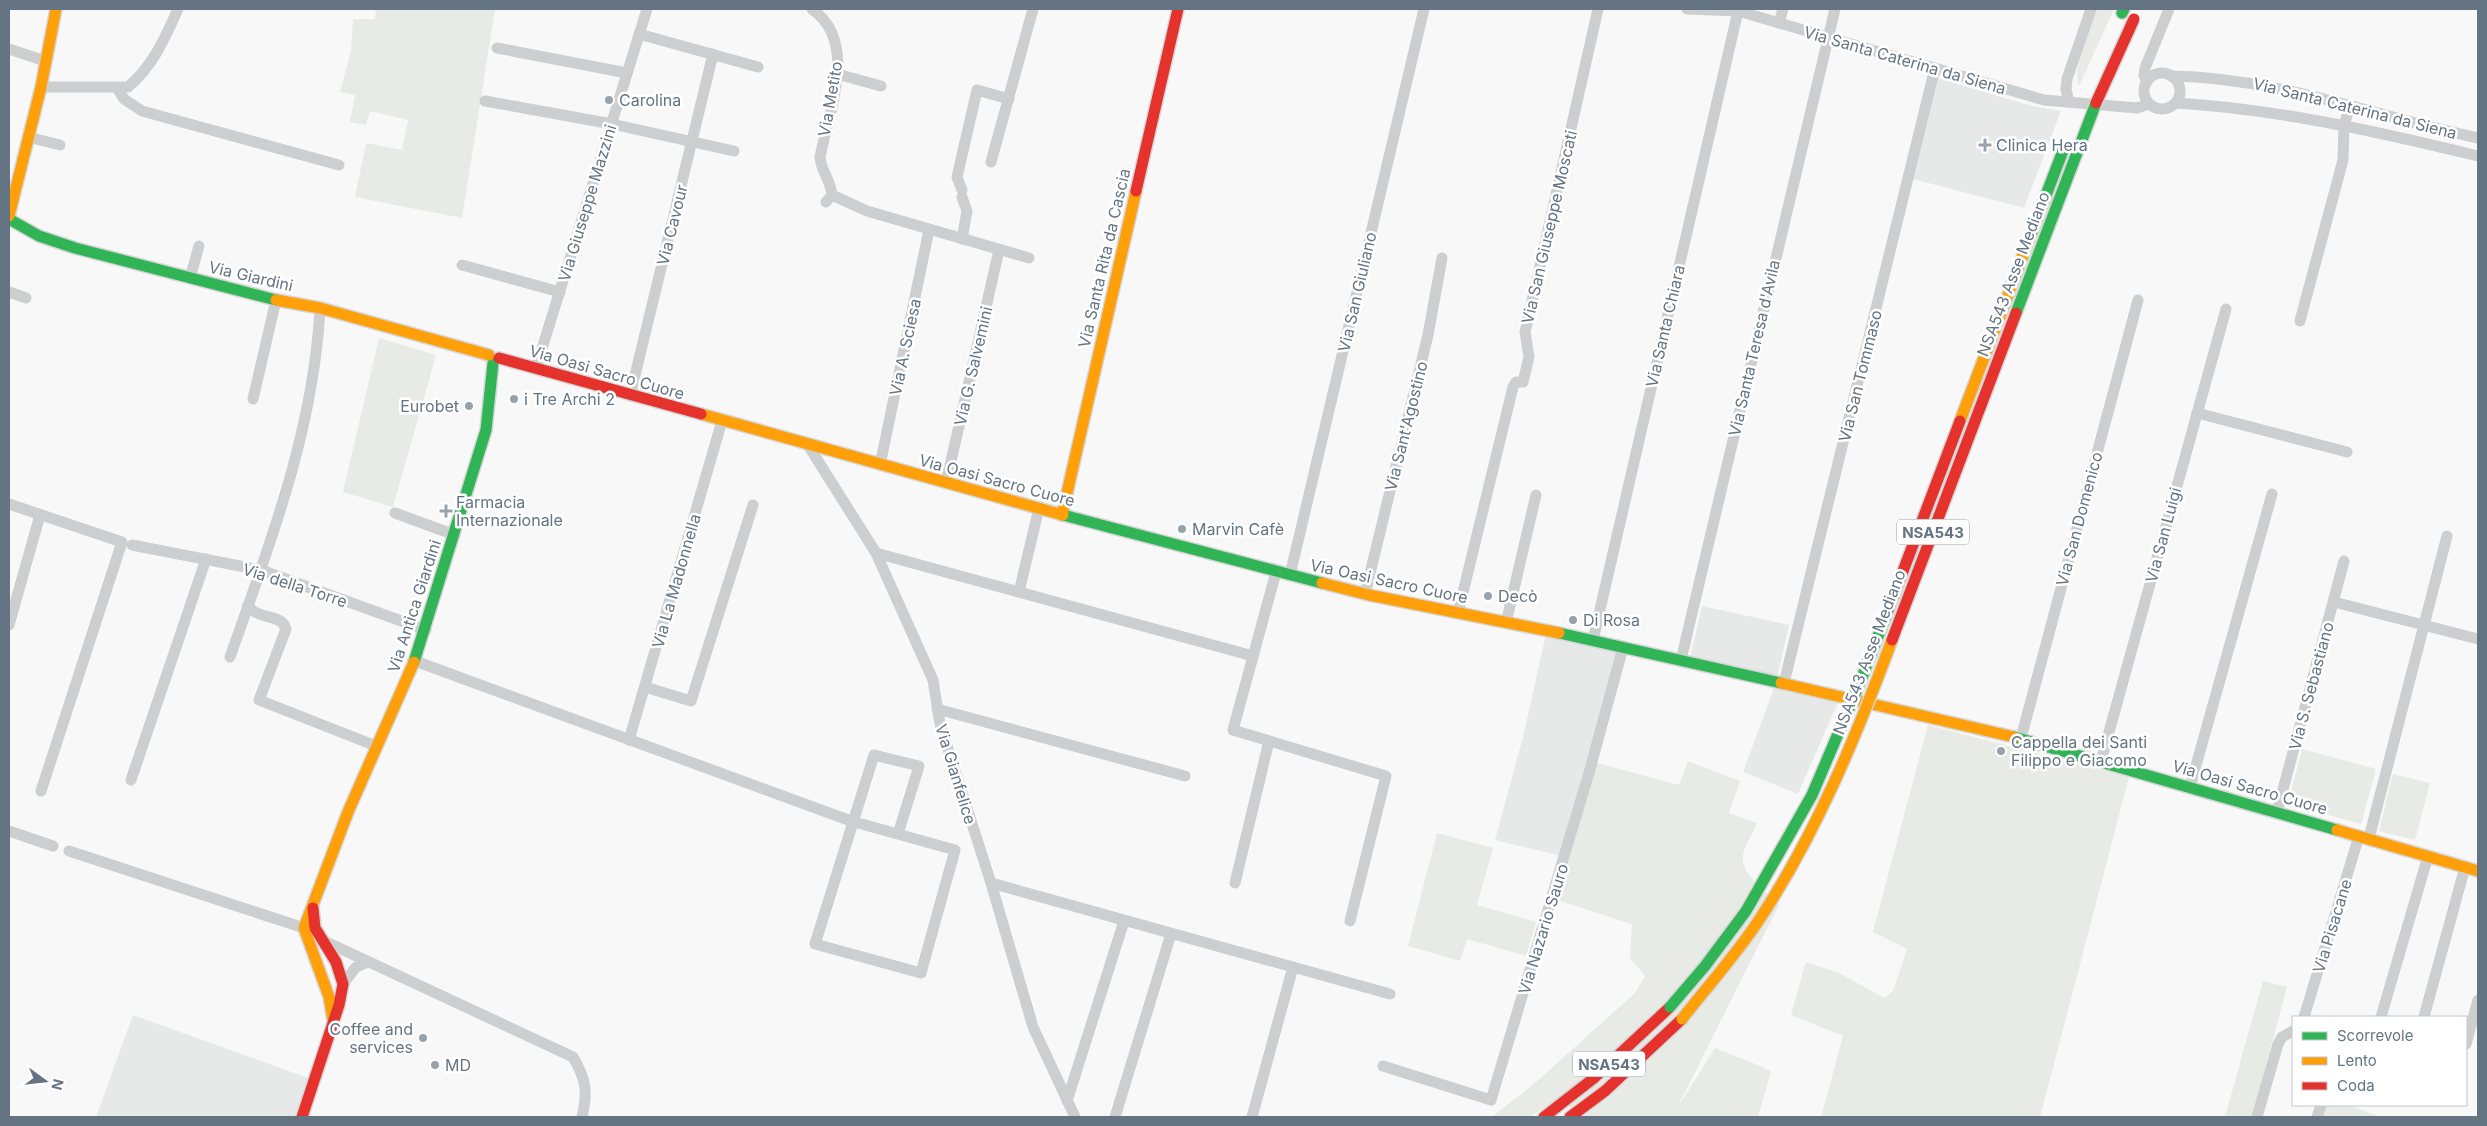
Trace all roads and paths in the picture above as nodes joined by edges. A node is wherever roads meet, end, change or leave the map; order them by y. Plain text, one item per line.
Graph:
1 (56, 9) edge
2 (178, 9) edge
3 (647, 9) edge
4 (812, 9) edge
5 (1033, 9) edge
6 (1178, 9) edge
7 (1424, 9) edge
8 (1598, 9) edge
9 (1687, 9) edge
10 (1783, 9) edge
11 (1835, 9) edge
12 (2091, 9) edge
13 (2169, 9) edge
14 (1738, 11) junction
15 (2136, 14) edge
16 (1779, 22) junction
17 (639, 34) junction
18 (1827, 36) junction
19 (497, 48) dead end
20 (9, 49) edge
21 (713, 54) junction
22 (45, 61) junction
23 (758, 67) dead end
24 (1935, 68) junction
25 (628, 73) junction
26 (837, 74) junction
27 (2171, 76) junction
28 (2147, 81) junction
29 (882, 86) dead end
30 (41, 87) junction
31 (117, 88) junction
32 (2087, 88) dead end
33 (2143, 93) junction
34 (1009, 99) junction
35 (485, 101) dead end
36 (2069, 102) junction
37 (2176, 103) junction
38 (2149, 104) junction
39 (2350, 105) junction
40 (2125, 106) junction
41 (2077, 115) dead end
42 (612, 124) junction
43 (2344, 126) junction
44 (2069, 134) dead end
45 (28, 137) junction
46 (2478, 138) edge
47 (692, 140) junction
48 (60, 144) dead end
49 (734, 151) dead end
50 (2478, 156) edge
51 (991, 162) dead end
52 (339, 165) dead end
53 (11, 196) edge
54 (9, 218) edge
55 (929, 230) junction
56 (962, 239) junction
57 (199, 246) dead end
58 (1000, 250) junction
59 (1029, 258) dead end
60 (1442, 258) dead end
61 (462, 265) dead end
62 (190, 278) junction
63 (9, 292) edge
64 (560, 292) junction
65 (26, 298) dead end
66 (276, 300) junction
67 (2138, 300) dead end
68 (320, 308) junction
69 (2226, 309) dead end
70 (2300, 321) dead end
71 (494, 359) junction
72 (536, 368) junction
73 (630, 396) junction
74 (253, 399) dead end
75 (2197, 413) junction
76 (722, 421) junction
77 (808, 445) junction
78 (2346, 452) dead end
79 (880, 465) junction
80 (946, 483) junction
81 (2272, 494) dead end
82 (1536, 495) dead end
83 (9, 504) edge
84 (753, 505) dead end
85 (1039, 508) junction
86 (395, 513) dead end
87 (40, 515) junction
88 (1062, 515) junction
89 (455, 535) junction
90 (2447, 536) dead end
91 (127, 543) junction
92 (876, 553) junction
93 (206, 559) junction
94 (2344, 561) dead end
95 (260, 570) junction
96 (1276, 572) junction
97 (1290, 575) junction
98 (1019, 592) junction
99 (1365, 594) junction
100 (2334, 602) junction
101 (248, 604) junction
102 (1458, 613) junction
103 (1506, 623) junction
104 (9, 625) edge
105 (2424, 625) junction
106 (426, 630) junction
107 (2478, 639) edge
108 (1593, 640) junction
109 (1623, 647) junction
110 (1253, 656) junction
111 (230, 657) dead end
112 (1681, 660) junction
113 (415, 661) junction
114 (1784, 683) junction
115 (645, 687) junction
116 (937, 709) junction
117 (2021, 738) junction
118 (630, 740) junction
119 (1269, 741) junction
120 (376, 746) junction
121 (2101, 761) junction
122 (1186, 776) dead end
123 (131, 780) dead end
124 (2190, 787) junction
125 (41, 791) dead end
126 (2277, 812) junction
127 (852, 821) junction
128 (9, 831) edge
129 (898, 834) junction
130 (2364, 837) junction
131 (53, 846) dead end
132 (69, 852) dead end
133 (2428, 856) junction
134 (2465, 867) junction
135 (2478, 871) edge
136 (990, 883) junction
137 (1235, 883) dead end
138 (313, 906) junction
139 (1124, 921) junction
140 (1350, 921) dead end
141 (305, 932) junction
142 (1171, 934) junction
143 (322, 940) junction
144 (330, 951) junction
145 (314, 958) junction
146 (368, 962) junction
147 (1293, 967) junction
148 (343, 984) junction
149 (324, 986) junction
150 (1390, 994) dead end
151 (2478, 1000) edge
152 (2304, 1016) edge
153 (2382, 1016) edge
154 (2424, 1016) edge
155 (333, 1020) junction
156 (2292, 1032) edge
157 (2467, 1040) edge
158 (1383, 1066) dead end
159 (1067, 1100) junction
160 (302, 1117) edge
161 (582, 1117) edge
162 (1076, 1117) edge
163 (1115, 1117) edge
164 (1252, 1117) edge
165 (1544, 1117) edge
166 (1570, 1117) edge
167 (2257, 1117) edge

1 - 22 main road
2 - 31 street
3 - 17 street, Via Giuseppe Mazzini
4 - 26 street, Via Metito
5 - 34 street
6 - 88 main road, Via Santa Rita da Cascia
7 - 97 street, Via San Giuliano
8 - 102 street, Via San Giuseppe Moscati
9 - 14 street, Via Santa Caterina da Siena
10 - 16 street
11 - 18 street, Via Santa Teresa d'Avila
12 - 36 street
13 - 28 street
14 - 16 street, Via Santa Caterina da Siena
14 - 108 street, Via Santa Chiara
15 - 166 main road, NSA543 Asse Mediano / NSA543, bridge
16 - 18 street, Via Santa Caterina da Siena
17 - 21 street
17 - 25 street, Via Giuseppe Mazzini
18 - 24 street, Via Santa Caterina da Siena
18 - 112 street, Via Santa Teresa d'Avila
19 - 25 street
20 - 22 street
21 - 23 street
21 - 47 street, Via Cavour
22 - 30 main road
24 - 36 street, Via Santa Caterina da Siena
24 - 114 street, Via San Tommaso
25 - 42 street, Via Giuseppe Mazzini
26 - 29 street
26 - 55 street, Via Metito
27 - 28 street
27 - 37 street
27 - 39 street, Via Santa Caterina da Siena
28 - 33 street
30 - 31 street
30 - 45 main road
31 - 52 street
32 - 41 main road
33 - 38 street
33 - 40 street
34 - 51 street
34 - 56 street
35 - 42 street
36 - 40 street, Via Santa Caterina da Siena
37 - 38 street
37 - 43 street, Via Santa Caterina da Siena
38 - 40 street, Via Santa Caterina da Siena
39 - 43 street
39 - 46 street, Via Santa Caterina da Siena
42 - 47 street
42 - 64 street, Via Giuseppe Mazzini
43 - 50 street, Via Santa Caterina da Siena
43 - 70 street
44 - 165 main road, NSA543, bridge
45 - 48 street
45 - 53 main road
47 - 49 street
47 - 73 street, Via Cavour
53 - 54 main road
54 - 62 main road, Via Giardini
55 - 56 street, Via Metito
55 - 79 street, Via A. Sciesa
56 - 58 street, Via Metito
57 - 62 street
58 - 59 street, Via Metito
58 - 80 street, Via G. Salvemini
60 - 99 street, Via Sant'Agostino
61 - 64 street
62 - 66 main road, Via Giardini
63 - 65 street
64 - 72 street, Via Giuseppe Mazzini
66 - 68 main road, Via Giardini
66 - 74 street
67 - 117 street, Via San Domenico
68 - 71 main road, Via Giardini
68 - 95 street
69 - 75 street, Via San Luigi
71 - 72 main road, Via Oasi Sacro Cuore
71 - 89 main road, Via Antica Giardini
72 - 73 main road, Via Oasi Sacro Cuore
73 - 76 main road, Via Oasi Sacro Cuore
75 - 78 street
75 - 121 street, Via San Luigi
76 - 77 main road, Via Oasi Sacro Cuore
76 - 115 street, Via La Madonnella
77 - 79 main road, Via Oasi Sacro Cuore
77 - 92 street, Via Gianfelice
79 - 80 main road, Via Oasi Sacro Cuore
80 - 85 main road, Via Oasi Sacro Cuore
81 - 124 street
82 - 103 street
83 - 87 street, Via della Torre
84 - 115 street
85 - 88 main road, Via Oasi Sacro Cuore
85 - 98 street
86 - 89 street
87 - 91 street, Via della Torre
87 - 104 street
88 - 96 main road, Via Oasi Sacro Cuore
89 - 106 main road, Via Antica Giardini
90 - 105 street, Via Pisacane
91 - 93 street, Via della Torre
91 - 125 street
92 - 98 street
92 - 116 street, Via Gianfelice
93 - 95 street, Via della Torre
93 - 123 street
94 - 100 street, Via S. Sebastiano
95 - 101 street
95 - 106 street, Via della Torre
96 - 97 main road, Via Oasi Sacro Cuore
96 - 110 street
97 - 99 main road, Via Oasi Sacro Cuore
98 - 110 street
99 - 102 main road, Via Oasi Sacro Cuore
100 - 105 street
100 - 126 street, Via S. Sebastiano
101 - 111 street
101 - 120 street, Via della Torre
102 - 103 main road, Via Oasi Sacro Cuore
103 - 108 main road, Via Oasi Sacro Cuore
105 - 107 street
105 - 130 street, Via Pisacane
106 - 113 main road, Via Antica Giardini
108 - 109 main road, Via Oasi Sacro Cuore
109 - 112 main road, Via Oasi Sacro Cuore
109 - 158 street, Via Nazario Sauro
110 - 119 street
112 - 114 main road, Via Oasi Sacro Cuore
113 - 118 street
113 - 120 main road, Via Antica Giardini
114 - 117 main road, Via Oasi Sacro Cuore
115 - 118 street, Via La Madonnella
116 - 122 street
116 - 136 street, Via Gianfelice
117 - 121 main road, Via Oasi Sacro Cuore
118 - 127 street
119 - 137 street
119 - 140 street
120 - 138 main road, Via Antica Giardini
121 - 124 main road, Via Oasi Sacro Cuore
124 - 126 main road, Via Oasi Sacro Cuore
126 - 130 main road, Via Oasi Sacro Cuore
127 - 129 street
127 - 129 street
127 - 129 street
128 - 131 street
130 - 133 main road, Via Oasi Sacro Cuore
130 - 152 street, Via Pisacane
132 - 141 street
133 - 134 main road, Via Oasi Sacro Cuore
133 - 153 street
134 - 135 main road, Via Oasi Sacro Cuore
134 - 154 street
136 - 139 street
136 - 159 street, Via Gianfelice
138 - 141 main road, Via Antica Giardini
138 - 143 main road, Via Antica Giardini
139 - 142 street
139 - 159 street
141 - 143 main road
141 - 145 main road
142 - 147 street
142 - 163 street
143 - 144 main road, Via Antica Giardini
143 - 146 street
144 - 145 main road
144 - 148 main road, Via Antica Giardini
145 - 149 main road
146 - 148 street
146 - 161 street
147 - 150 street
147 - 164 street
148 - 149 main road
148 - 155 main road
149 - 155 main road
151 - 157 street
155 - 160 main road
156 - 167 street
159 - 162 street, Via Gianfelice

